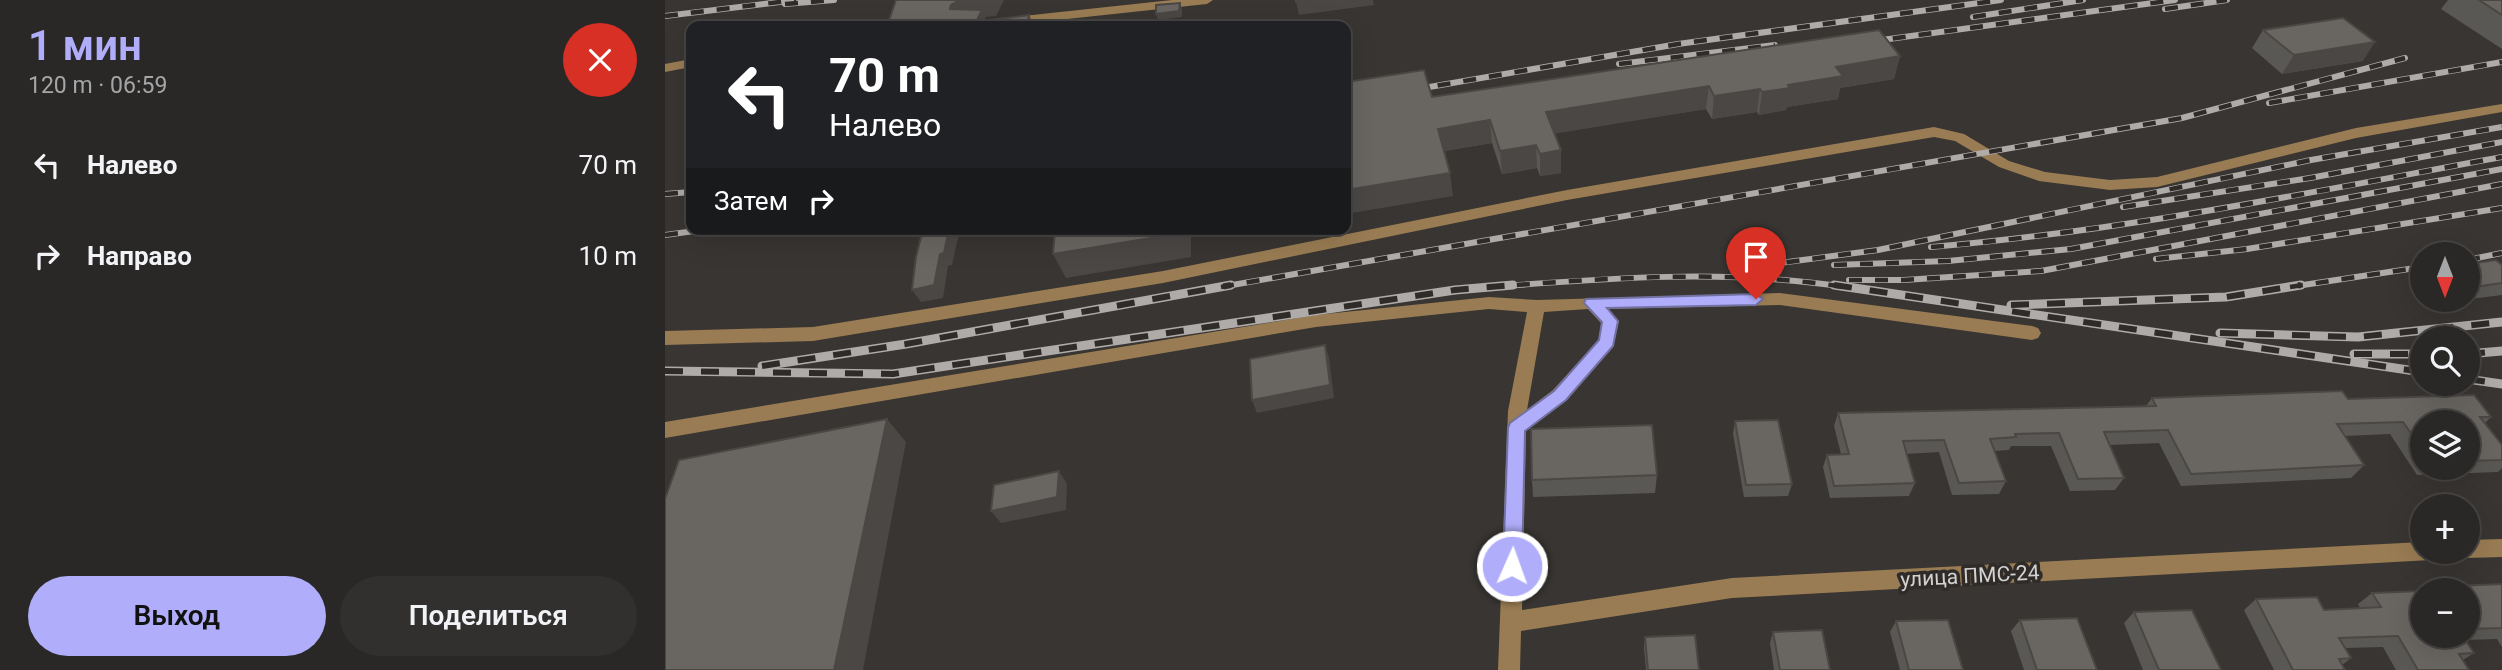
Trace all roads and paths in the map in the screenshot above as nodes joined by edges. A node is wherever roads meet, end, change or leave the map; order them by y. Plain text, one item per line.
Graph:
1 (1207, 0) edge
2 (1014, 21) edge
3 (686, 64) edge
4 (665, 68) edge
5 (2502, 108) edge
6 (1591, 303) junction
7 (1537, 306) junction
8 (2032, 333) dead end
9 (665, 338) edge
10 (1516, 428) junction
11 (665, 430) edge
12 (2502, 548) edge
13 (2480, 549) edge
14 (2410, 552) edge
15 (1511, 622) junction
16 (1509, 670) edge

1 - 2 street
3 - 4 street
5 - 9 street
6 - 7 street
6 - 8 street
6 - 10 street
7 - 10 street
7 - 11 street
10 - 15 street
12 - 13 street
14 - 15 street, улица ПМС-24
15 - 16 street

